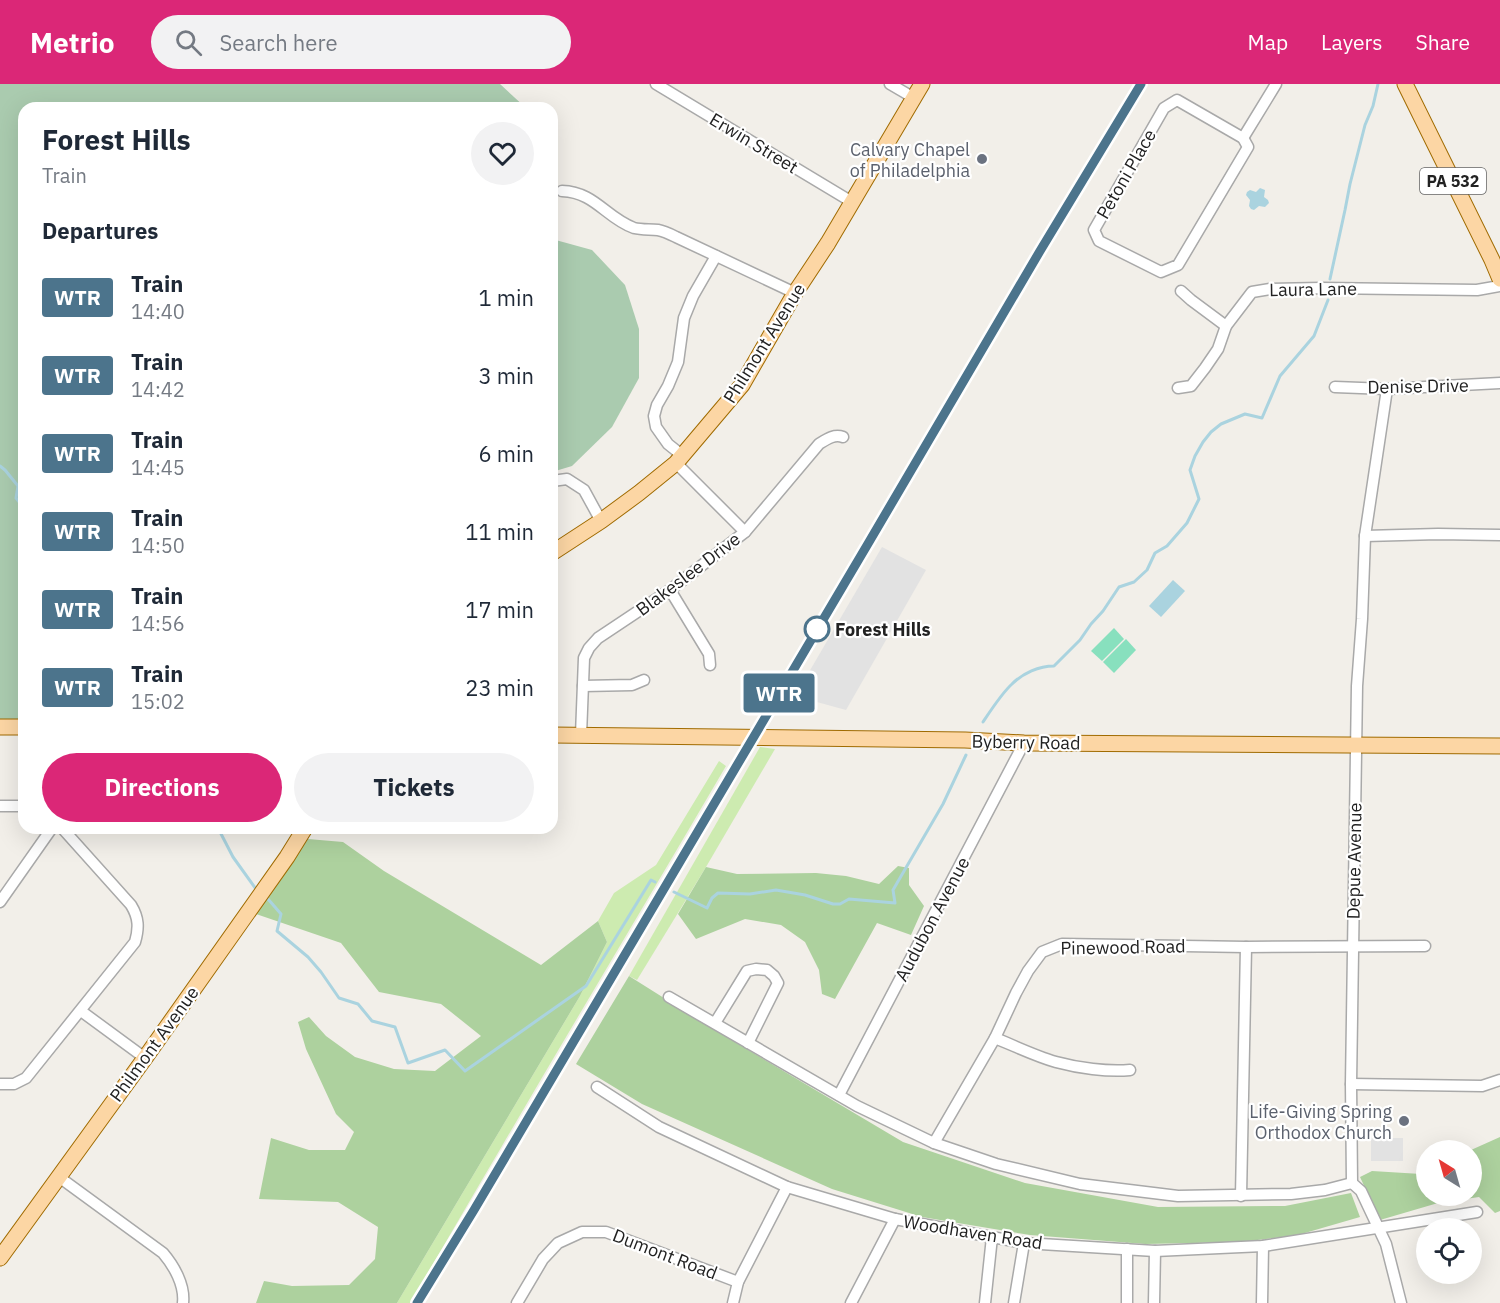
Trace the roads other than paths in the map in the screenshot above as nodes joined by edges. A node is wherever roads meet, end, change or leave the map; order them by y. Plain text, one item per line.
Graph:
1 (656, 84) edge
2 (890, 84) edge
3 (922, 84) edge
4 (1276, 84) edge
5 (1405, 84) edge
6 (914, 98) junction
7 (1243, 138) junction
8 (562, 191) dead end
9 (852, 202) junction
10 (716, 256) junction
11 (1496, 259) edge
12 (1500, 279) edge
13 (1500, 286) edge
14 (1180, 291) dead end
15 (795, 293) junction
16 (1226, 326) junction
17 (1500, 383) edge
18 (1335, 387) dead end
19 (1178, 388) dead end
20 (1387, 389) junction
21 (843, 437) dead end
22 (680, 460) junction
23 (558, 480) edge
24 (601, 521) junction
25 (745, 532) junction
26 (1500, 535) edge
27 (1365, 536) junction
28 (558, 549) edge
29 (670, 590) junction
30 (710, 665) dead end
31 (644, 680) dead end
32 (583, 686) junction
33 (0, 727) edge
34 (18, 727) edge
35 (558, 735) edge
36 (581, 735) junction
37 (1024, 743) junction
38 (1356, 745) junction
39 (1500, 746) edge
40 (18, 806) edge
41 (0, 807) edge
42 (48, 834) edge
43 (67, 834) edge
44 (301, 834) edge
45 (0, 902) edge
46 (1425, 946) dead end
47 (1246, 947) junction
48 (1353, 947) junction
49 (669, 998) dead end
50 (81, 1011) junction
51 (715, 1023) junction
52 (995, 1038) junction
53 (748, 1043) junction
54 (145, 1058) junction
55 (1130, 1070) dead end
56 (1500, 1080) edge
57 (0, 1084) edge
58 (1351, 1084) junction
59 (597, 1087) dead end
60 (839, 1095) junction
61 (934, 1143) junction
62 (59, 1177) junction
63 (1352, 1183) junction
64 (787, 1187) junction
65 (1241, 1196) junction
66 (1477, 1212) dead end
67 (895, 1219) junction
68 (1377, 1227) junction
69 (992, 1237) junction
70 (1024, 1243) junction
71 (1263, 1246) junction
72 (1127, 1249) junction
73 (1155, 1251) junction
74 (0, 1258) edge
75 (738, 1282) junction
76 (183, 1303) edge
77 (517, 1303) edge
78 (733, 1303) edge
79 (851, 1303) edge
80 (985, 1303) edge
81 (1014, 1303) edge
82 (1126, 1303) edge
83 (1154, 1303) edge
84 (1262, 1303) edge
85 (1401, 1303) edge

1 - 9 street, Erwin Street
2 - 6 street
3 - 6 main road, Philmont Avenue
4 - 7 street, Petoni Place
5 - 11 main road, PA 532
6 - 9 main road, Philmont Avenue
7 - 7 street, Petoni Place
8 - 10 street
9 - 15 main road, Philmont Avenue
10 - 15 street
10 - 22 street
11 - 12 main road, PA 532
13 - 16 street, Laura Lane
14 - 16 street
15 - 22 main road, Philmont Avenue
16 - 19 street, Laura Lane
17 - 20 street, Denise Drive
18 - 20 street, Denise Drive
20 - 27 street, Depue Avenue
21 - 25 street, Blakeslee Drive
22 - 24 main road, Philmont Avenue
22 - 25 street
23 - 24 street
24 - 28 main road, Philmont Avenue
25 - 29 street, Blakeslee Drive
26 - 27 street
27 - 38 street, Depue Avenue
29 - 30 street
29 - 32 street, Blakeslee Drive
31 - 32 street
32 - 36 street, Blakeslee Drive
33 - 34 main road
35 - 36 main road, Byberry Road
36 - 37 main road, Byberry Road
37 - 38 main road, Byberry Road
37 - 60 street, Audubon Avenue
38 - 39 main road, Byberry Road
38 - 48 street, Depue Avenue
40 - 41 street
42 - 45 street
43 - 50 street
44 - 54 main road, Philmont Avenue
46 - 48 street, Pinewood Road
47 - 48 street, Pinewood Road
47 - 52 street, Pinewood Road
47 - 65 street
48 - 58 street, Depue Avenue
49 - 51 street
50 - 54 street
50 - 57 street
51 - 53 street
51 - 53 street
52 - 55 street
52 - 61 street, Pinewood Road
53 - 60 street
54 - 62 main road, Philmont Avenue
56 - 58 street
58 - 63 street, Depue Avenue
59 - 64 street, Woodhaven Road
60 - 61 street
61 - 65 street
62 - 74 main road, Philmont Avenue
62 - 76 street
63 - 65 street
63 - 68 street
64 - 67 street, Woodhaven Road
64 - 75 street
66 - 68 street
67 - 69 street, Woodhaven Road
67 - 79 street
68 - 71 street, Woodhaven Road
68 - 85 street
69 - 70 street, Woodhaven Road
69 - 80 street
70 - 72 street, Woodhaven Road
70 - 81 street
71 - 73 street, Woodhaven Road
71 - 84 street
72 - 73 street, Woodhaven Road
72 - 82 street
73 - 83 street
75 - 77 street, Dumont Road
75 - 78 street

